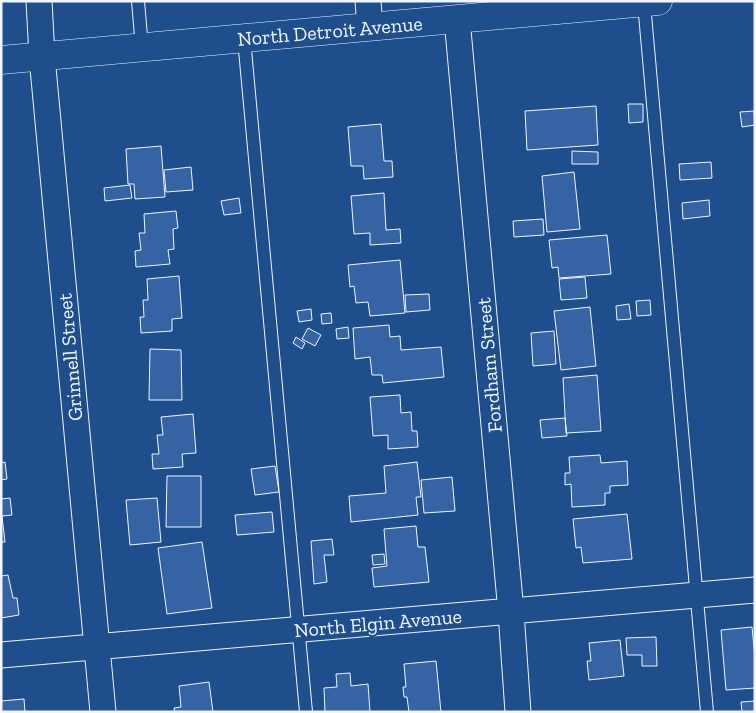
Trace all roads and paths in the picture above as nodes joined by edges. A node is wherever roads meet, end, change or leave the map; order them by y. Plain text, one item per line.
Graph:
1 (39, 1) edge
2 (138, 1) edge
3 (651, 2) edge
4 (599, 4) edge
5 (369, 14) edge
6 (457, 19) junction
7 (244, 39) junction
8 (142, 48) junction
9 (42, 57) junction
10 (1, 60) edge
11 (755, 590) edge
12 (697, 595) junction
13 (511, 612) junction
14 (298, 630) junction
15 (97, 648) junction
16 (1, 655) edge
17 (103, 712) edge
18 (306, 712) edge
19 (518, 712) edge
20 (708, 712) edge

1 - 9 street, Grinnell Street
2 - 8 lane
3 - 4 street, North Detroit Avenue
3 - 12 lane
4 - 6 street, North Detroit Avenue
5 - 6 street, North Detroit Avenue
5 - 7 street, North Detroit Avenue
6 - 13 street, Fordham Street
7 - 8 street, North Detroit Avenue
7 - 14 lane
8 - 9 street, North Detroit Avenue
9 - 10 street, North Detroit Avenue
9 - 15 street, Grinnell Street
11 - 12 street, North Elgin Avenue
12 - 13 street, North Elgin Avenue
12 - 20 lane
13 - 14 street, North Elgin Avenue
13 - 19 street, Fordham Street
14 - 15 street, North Elgin Avenue
14 - 18 lane
15 - 16 street, North Elgin Avenue
15 - 17 street, Grinnell Street

